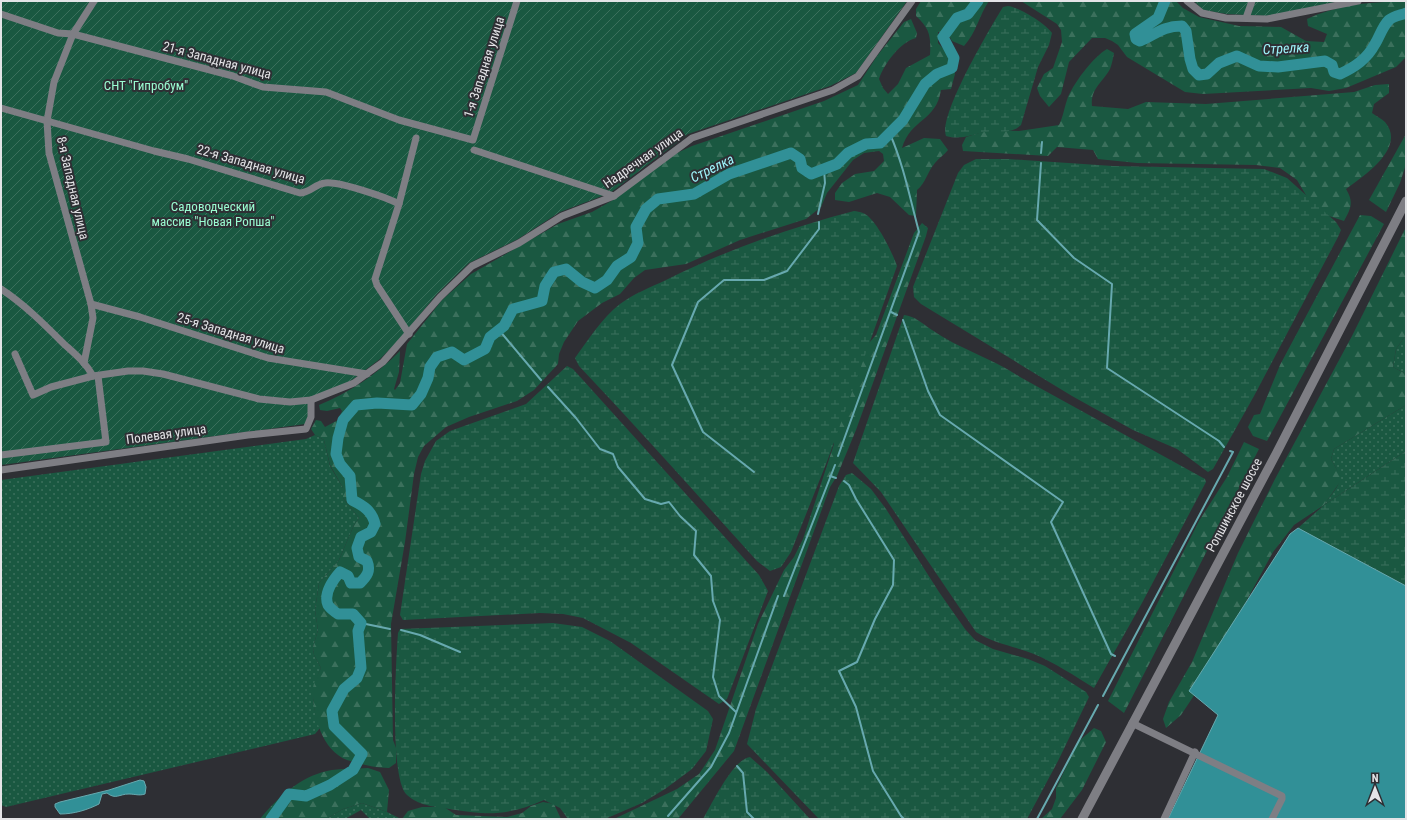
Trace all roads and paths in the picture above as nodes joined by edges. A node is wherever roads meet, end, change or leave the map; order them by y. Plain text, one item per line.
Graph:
1 (94, 1) edge
2 (517, 1) edge
3 (912, 1) edge
4 (1188, 1) edge
5 (1252, 1) edge
6 (1358, 1) edge
7 (1334, 3) edge
8 (1, 14) edge
9 (1246, 18) junction
10 (73, 34) junction
11 (1, 108) edge
12 (46, 121) junction
13 (416, 138) dead end
14 (473, 140) joint
15 (474, 150) dead end
16 (614, 196) junction
17 (1406, 201) edge
18 (399, 204) junction
19 (1, 289) edge
20 (91, 304) junction
21 (409, 334) junction
22 (15, 354) dead end
23 (84, 363) junction
24 (367, 374) junction
25 (95, 376) junction
26 (311, 400) junction
27 (1, 455) edge
28 (1, 470) edge
29 (1132, 723) junction
30 (1195, 752) junction
31 (1082, 819) edge
32 (1164, 819) edge
33 (1272, 819) edge

1 - 10 street, 8-я Западная улица
2 - 14 street, 1-я Западная улица
3 - 16 street, Надречная улица
4 - 9 street
5 - 9 street
6 - 7 street
7 - 9 street
8 - 10 street, 21-я Западная улица
10 - 12 street, 8-я Западная улица
10 - 14 street, 21-я Западная улица
11 - 12 street, 22-я Западная улица
12 - 18 street, 22-я Западная улица
12 - 20 street, 8-я Западная улица
13 - 18 street
15 - 16 street
16 - 21 street, Надречная улица
17 - 29 main road, Ропшинское шоссе
18 - 21 street
19 - 23 street
20 - 23 street, 8-я Западная улица
20 - 24 street, 25-я Западная улица
21 - 24 street, Надречная улица
22 - 25 street, Надречная улица
23 - 25 street
24 - 26 street, Надречная улица
25 - 26 street, Надречная улица
25 - 27 street, Полевая улица
26 - 28 street, Полевая улица
29 - 30 street
29 - 31 main road, Ропшинское шоссе
30 - 32 street
30 - 33 street

